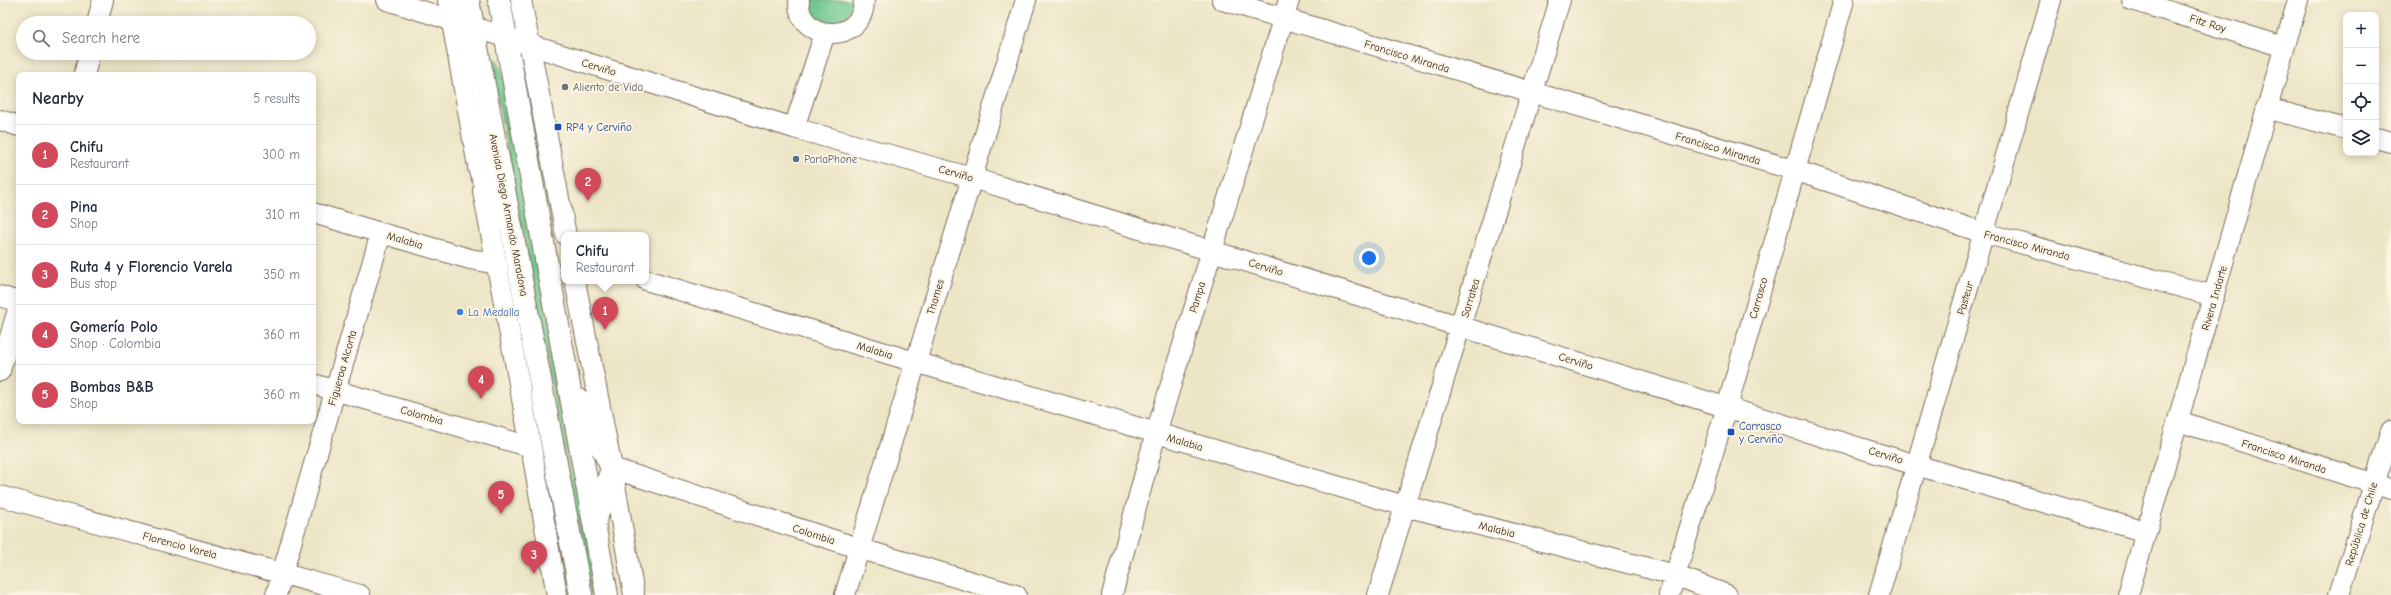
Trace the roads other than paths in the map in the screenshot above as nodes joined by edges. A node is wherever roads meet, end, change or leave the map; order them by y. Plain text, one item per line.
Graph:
1 (103, 0) edge
2 (387, 0) edge
3 (466, 0) edge
4 (499, 0) edge
5 (521, 0) edge
6 (799, 0) edge
7 (864, 0) edge
8 (1026, 0) edge
9 (1222, 0) edge
10 (1289, 0) edge
11 (1560, 0) edge
12 (1844, 0) edge
13 (2050, 0) edge
14 (2132, 0) edge
15 (2298, 0) edge
16 (450, 9) edge
17 (99, 16) edge
18 (1284, 19) junction
19 (473, 28) junction
20 (825, 33) junction
21 (507, 39) junction
22 (530, 45) junction
23 (2284, 47) junction
24 (88, 60) edge
25 (85, 72) edge
26 (1533, 93) junction
27 (487, 102) junction
28 (2266, 108) junction
29 (0, 120) edge
30 (16, 125) edge
31 (794, 128) junction
32 (2343, 129) edge
33 (2379, 139) edge
34 (2391, 142) edge
35 (478, 168) junction
36 (1794, 170) junction
37 (972, 178) junction
38 (316, 214) edge
39 (565, 232) edge
40 (381, 233) junction
41 (1984, 233) junction
42 (1211, 250) junction
43 (516, 253) junction
44 (497, 264) junction
45 (649, 281) edge
46 (576, 284) edge
47 (0, 296) edge
48 (2214, 296) junction
49 (16, 301) edge
50 (16, 316) edge
51 (1462, 327) junction
52 (915, 362) junction
53 (0, 371) edge
54 (567, 374) junction
55 (316, 385) edge
56 (335, 390) junction
57 (1727, 407) junction
58 (2178, 421) junction
59 (2391, 431) edge
60 (1156, 433) junction
61 (532, 446) junction
62 (1916, 465) junction
63 (612, 468) junction
64 (2382, 487) edge
65 (0, 496) edge
66 (1405, 506) junction
67 (594, 525) junction
68 (2146, 532) junction
69 (858, 548) junction
70 (282, 573) junction
71 (1675, 575) junction
72 (2133, 594) edge
73 (276, 595) edge
74 (360, 595) edge
75 (557, 595) edge
76 (581, 595) edge
77 (607, 595) edge
78 (634, 595) edge
79 (845, 595) edge
80 (1016, 595) edge
81 (1112, 595) edge
82 (1378, 595) edge
83 (1669, 595) edge
84 (1727, 595) edge
85 (1879, 595) edge
86 (2339, 595) edge

1 - 17 street
2 - 16 street, Cerviño
3 - 19 main road, Avenida Diego Armando Maradona
4 - 21 main road
5 - 22 street
6 - 20 street
7 - 20 street
8 - 37 street, Thames
9 - 18 street, Francisco Miranda
10 - 18 street, Pampa
11 - 26 street, Sarratea
12 - 36 street, Carrasco
13 - 41 street, Pasteur
14 - 23 street, Fitz Roy
15 - 23 street, Rivera Indarte
16 - 19 street, Cerviño
16 - 35 street, Avenida Diego Armando Maradona
18 - 26 street, Francisco Miranda
18 - 42 street, Pampa
19 - 21 street, Cerviño
19 - 27 main road, Avenida Diego Armando Maradona
20 - 31 street
21 - 22 street, Cerviño
21 - 54 main road
22 - 31 street, Cerviño
22 - 39 street
23 - 28 street, Rivera Indarte
24 - 25 street
26 - 36 street, Francisco Miranda
26 - 51 street, Sarratea
27 - 35 main road
27 - 43 main road, Avenida Diego Armando Maradona
28 - 32 street
28 - 48 street, Rivera Indarte
29 - 30 street
31 - 37 street, Cerviño
33 - 34 street
35 - 43 main road
35 - 44 street, Avenida Diego Armando Maradona
36 - 41 street, Francisco Miranda
36 - 57 street, Carrasco
37 - 42 street, Cerviño
37 - 52 street, Thames
38 - 40 street, Malabia
40 - 44 street, Malabia
40 - 56 street, Figueroa Alcorta
41 - 48 street, Francisco Miranda
41 - 62 street, Pasteur
42 - 51 street, Cerviño
42 - 60 street, Pampa
43 - 76 main road, Avenida Diego Armando Maradona
44 - 61 street, Avenida Diego Armando Maradona
45 - 52 street, Malabia
46 - 63 street
47 - 49 street
48 - 58 street, Rivera Indarte
50 - 53 street
51 - 57 street, Cerviño
51 - 66 street, Sarratea
52 - 60 street, Malabia
52 - 69 street, Thames
54 - 63 main road
54 - 67 main road
55 - 56 street, Colombia
56 - 61 street, Colombia
56 - 70 street, Figueroa Alcorta
57 - 62 street, Cerviño
57 - 71 street, Carrasco
58 - 64 street, Francisco Miranda
58 - 68 street, Rivera Indarte
59 - 64 street, República de Chile
60 - 66 street, Malabia
60 - 81 street, Pampa
61 - 75 street, Avenida Diego Armando Maradona
62 - 68 street, Cerviño
62 - 85 street, Pasteur
63 - 67 main road
63 - 69 street, Colombia
63 - 78 street
64 - 86 street, República de Chile
65 - 70 street, Florencio Varela
66 - 71 street, Malabia
66 - 82 street, Sarratea
67 - 77 main road
68 - 72 street, Rivera Indarte
69 - 79 street, Thames
69 - 80 street, Colombia
70 - 73 street, Figueroa Alcorta
70 - 74 street, Florencio Varela
71 - 83 street, Carrasco
71 - 84 street, Malabia

